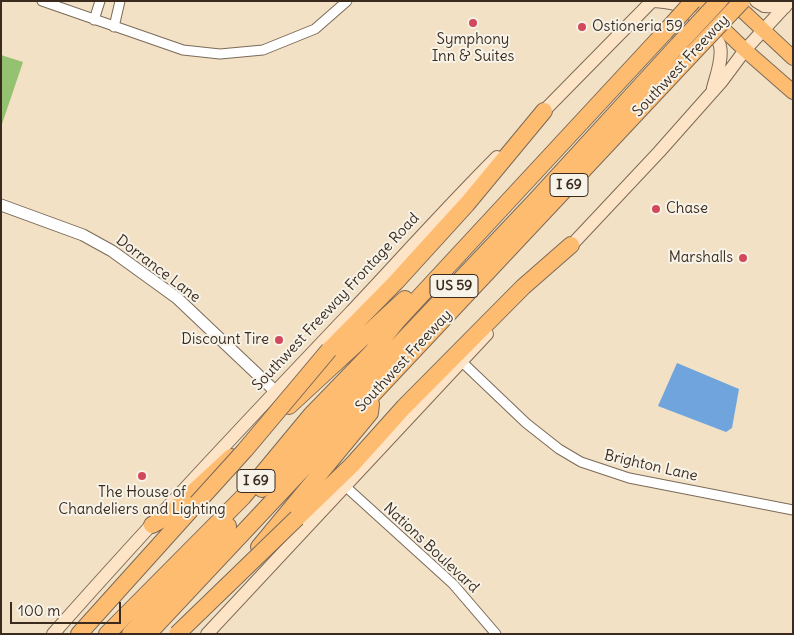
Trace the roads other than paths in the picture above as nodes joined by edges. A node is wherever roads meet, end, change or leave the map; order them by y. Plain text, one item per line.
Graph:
1 (42, 1) edge
2 (100, 1) edge
3 (120, 1) edge
4 (347, 1) edge
5 (654, 1) edge
6 (694, 1) edge
7 (720, 1) edge
8 (732, 1) edge
9 (742, 1) edge
10 (756, 1) edge
11 (787, 4) edge
12 (94, 20) junction
13 (114, 27) junction
14 (764, 31) junction
15 (685, 50) junction
16 (745, 50) junction
17 (793, 58) edge
18 (712, 91) junction
19 (793, 92) edge
20 (544, 111) junction
21 (1, 205) edge
22 (571, 245) junction
23 (431, 285) junction
24 (462, 361) junction
25 (276, 391) junction
26 (373, 394) junction
27 (345, 486) junction
28 (793, 510) edge
29 (152, 525) junction
30 (228, 526) junction
31 (53, 634) edge
32 (79, 634) edge
33 (107, 634) edge
34 (121, 634) edge
35 (130, 634) edge
36 (148, 634) edge
37 (177, 634) edge
38 (188, 634) edge
39 (206, 634) edge
40 (496, 634) edge

1 - 12 street
2 - 12 street
3 - 13 street
4 - 13 street
5 - 18 main road
5 - 20 main road, Southwest Freeway Frontage Road
6 - 16 main road
6 - 23 highway, Southwest Freeway / I 69, bridge
7 - 15 highway, US 59, bridge
8 - 14 main road
9 - 15 highway, Southwest Freeway / I 69, bridge
10 - 11 main road
11 - 14 main road
12 - 13 street
14 - 16 main road
14 - 17 main road
15 - 26 highway, Southwest Freeway / I 69
15 - 30 highway, US 59
16 - 18 main road
16 - 19 main road
18 - 22 main road
20 - 25 main road, Southwest Freeway Frontage Road
20 - 32 highway, bridge
21 - 25 street, Dorrance Lane
22 - 24 main road
22 - 37 highway, bridge
23 - 29 highway
23 - 33 highway, Southwest Freeway / I 69
24 - 27 main road
24 - 28 street, Brighton Lane
25 - 29 main road, Southwest Freeway Frontage Road
26 - 36 highway, Southwest Freeway / I 69
26 - 38 highway
27 - 39 main road
27 - 40 street, Nations Boulevard
29 - 31 main road, Southwest Freeway Frontage Road
30 - 34 highway
30 - 35 highway

